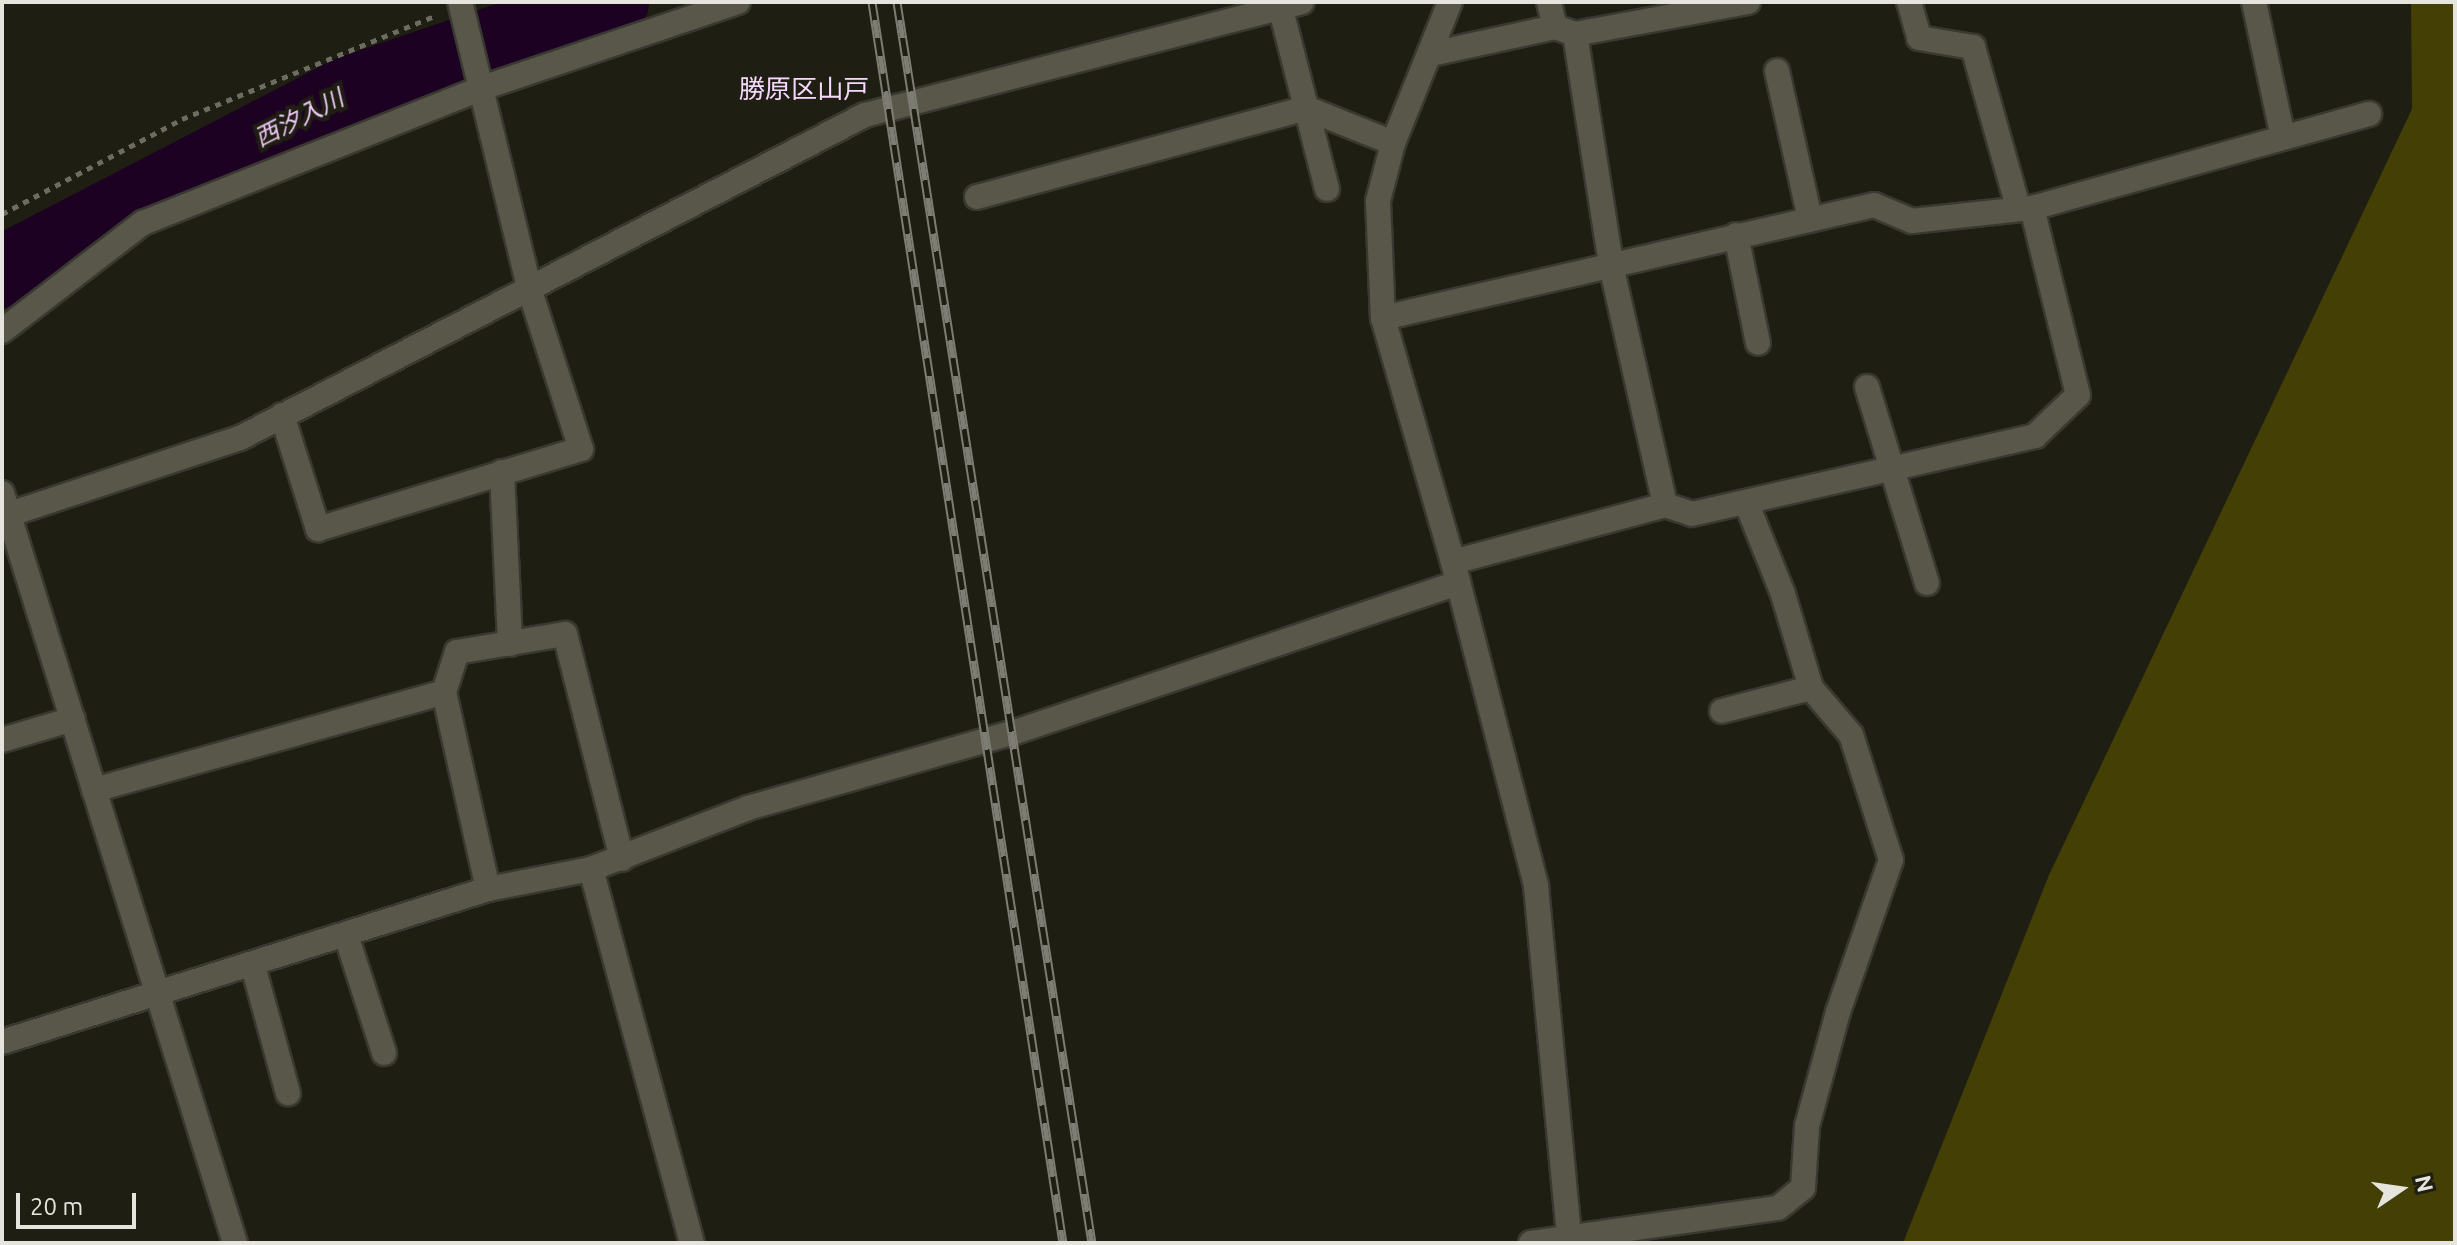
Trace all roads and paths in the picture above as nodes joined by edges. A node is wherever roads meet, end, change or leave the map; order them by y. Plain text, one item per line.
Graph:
1 (738, 2) edge
2 (1450, 2) edge
3 (1549, 2) edge
4 (1748, 2) edge
5 (1909, 2) edge
6 (2254, 2) edge
7 (461, 4) edge
8 (1287, 4) edge
9 (1565, 30) junction
10 (1431, 54) junction
11 (1777, 71) dead end
12 (482, 88) junction
13 (1306, 108) junction
14 (2369, 114) dead end
15 (2283, 137) junction
16 (1393, 143) junction
17 (1327, 189) dead end
18 (977, 197) dead end
19 (2025, 207) junction
20 (2, 214) edge
21 (1810, 219) junction
22 (1736, 235) junction
23 (1611, 265) junction
24 (530, 291) junction
25 (1383, 318) junction
26 (2, 331) edge
27 (1758, 343) dead end
28 (1867, 387) dead end
29 (282, 415) junction
30 (1894, 471) junction
31 (502, 472) junction
32 (1746, 502) junction
33 (6, 504) edge
34 (1665, 505) junction
35 (1456, 573) junction
36 (1927, 583) dead end
37 (510, 644) junction
38 (1811, 688) junction
39 (444, 692) junction
40 (1722, 711) dead end
41 (73, 719) junction
42 (2, 740) edge
43 (94, 790) junction
44 (622, 859) junction
45 (591, 869) junction
46 (488, 889) junction
47 (346, 935) junction
48 (253, 966) junction
49 (158, 996) junction
50 (2, 1042) edge
51 (384, 1053) dead end
52 (288, 1093) dead end
53 (1569, 1238) edge
54 (235, 1243) edge
55 (692, 1243) edge
56 (1531, 1243) edge

1 - 12 street
2 - 10 street
3 - 9 street
4 - 9 street
5 - 19 street
6 - 15 street
7 - 12 street
7 - 20 path
8 - 13 street
8 - 24 street
9 - 10 street
9 - 23 street
10 - 16 street
11 - 21 street
12 - 24 street
12 - 26 street
13 - 16 street
13 - 17 street
13 - 18 street
14 - 15 street
15 - 19 street
16 - 25 street
19 - 21 street
19 - 30 street
21 - 22 street
22 - 23 street
22 - 27 street
23 - 25 street
23 - 34 street
24 - 29 street
24 - 31 street
25 - 35 street
28 - 30 street
29 - 31 street
29 - 33 street
30 - 32 street
30 - 36 street
31 - 37 street
32 - 34 street
32 - 38 street
33 - 41 street
34 - 35 street
35 - 44 street
35 - 53 street
37 - 39 street
37 - 44 street
38 - 40 street
38 - 53 street
39 - 43 street
39 - 46 street
41 - 42 street
41 - 43 street
43 - 49 street
44 - 45 street
45 - 46 street
45 - 55 street
46 - 47 street
47 - 48 street
47 - 51 street
48 - 49 street
48 - 52 street
49 - 50 street
49 - 54 street
53 - 56 street

